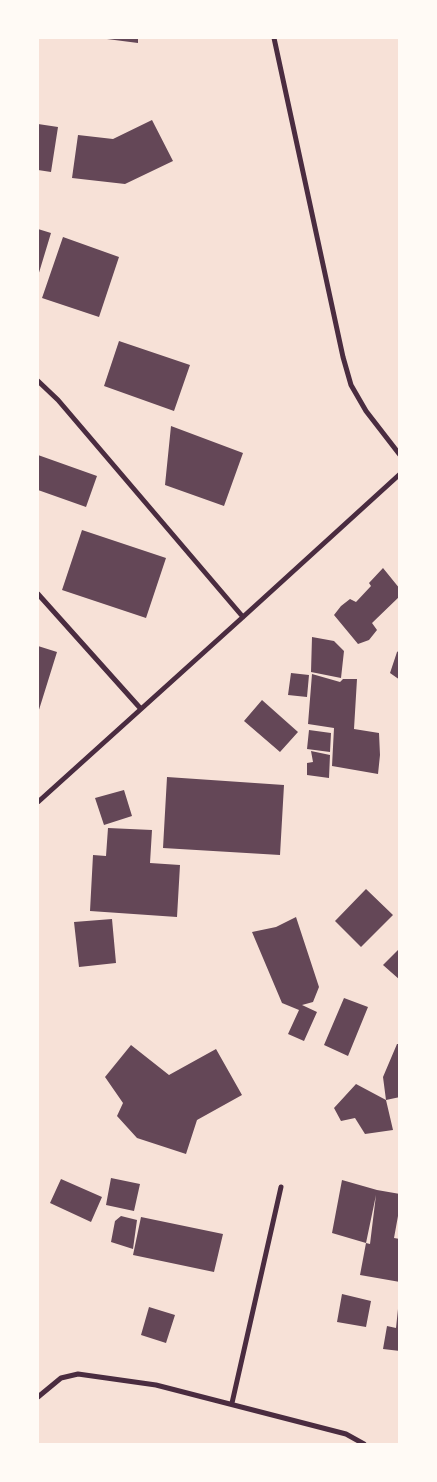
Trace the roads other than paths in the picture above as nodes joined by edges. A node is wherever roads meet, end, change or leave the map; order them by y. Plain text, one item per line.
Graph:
1 (274, 38) edge
2 (38, 381) edge
3 (400, 455) edge
4 (400, 474) edge
5 (38, 594) edge
6 (243, 617) junction
7 (141, 709) junction
8 (38, 802) edge
9 (281, 1187) dead end
10 (38, 1398) edge
11 (232, 1403) junction
12 (364, 1444) edge

1 - 3 street
2 - 6 street
4 - 6 street
5 - 7 street
6 - 7 street
7 - 8 street
9 - 11 street
10 - 11 street
11 - 12 street

